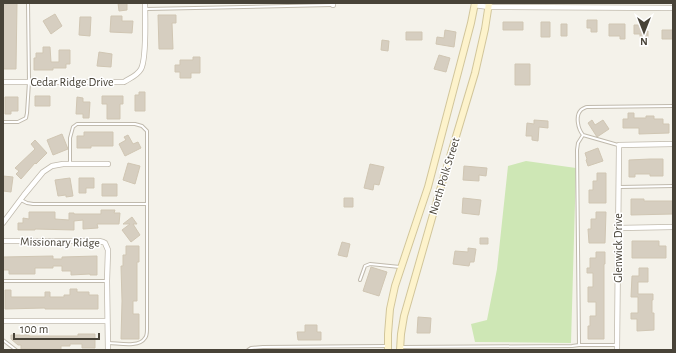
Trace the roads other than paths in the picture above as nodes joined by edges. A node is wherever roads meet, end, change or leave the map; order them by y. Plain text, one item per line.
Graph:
1 (28, 3) edge
2 (145, 3) edge
3 (333, 4) edge
4 (474, 4) edge
5 (489, 5) edge
6 (673, 8) edge
7 (145, 9) junction
8 (3, 82) edge
9 (29, 82) junction
10 (673, 106) edge
11 (3, 122) edge
12 (583, 135) junction
13 (673, 144) edge
14 (619, 145) junction
15 (70, 164) junction
16 (108, 164) dead end
17 (673, 186) edge
18 (428, 187) junction
19 (618, 187) junction
20 (440, 190) junction
21 (20, 200) junction
22 (147, 204) junction
23 (3, 223) edge
24 (673, 227) edge
25 (618, 228) junction
26 (3, 242) edge
27 (402, 267) junction
28 (360, 280) dead end
29 (3, 281) edge
30 (106, 281) junction
31 (3, 321) edge
32 (107, 321) junction
33 (3, 340) edge
34 (107, 343) junction
35 (579, 345) junction
36 (388, 348) edge
37 (400, 348) edge
38 (617, 348) edge
39 (16, 350) edge
40 (108, 350) edge
41 (248, 350) edge

1 - 9 lane
2 - 7 street, Cedar Ridge Drive
3 - 7 lane
4 - 5 street
4 - 18 main road, North Polk Street
5 - 6 street
5 - 20 main road, North Polk Street
7 - 9 street, Cedar Ridge Drive
8 - 9 street, Cedar Ridge Drive
9 - 11 lane
10 - 12 lane
12 - 14 lane
12 - 35 lane
13 - 14 street
14 - 19 street, Glenwick Drive
15 - 16 street
15 - 21 street
15 - 22 lane
17 - 19 lane
18 - 20 main road
18 - 27 main road, North Polk Street
19 - 25 street, Glenwick Drive
20 - 37 main road, North Polk Street
21 - 22 lane
21 - 23 street
22 - 34 lane
24 - 25 street
25 - 38 street, Glenwick Drive
26 - 30 street, Missionary Ridge
27 - 28 lane
27 - 36 main road, North Polk Street
29 - 30 lane
30 - 32 street, Missionary Ridge
31 - 32 street
32 - 34 street, Missionary Ridge
33 - 39 lane
34 - 40 street, Missionary Ridge
35 - 37 lane
35 - 38 lane
36 - 41 lane

